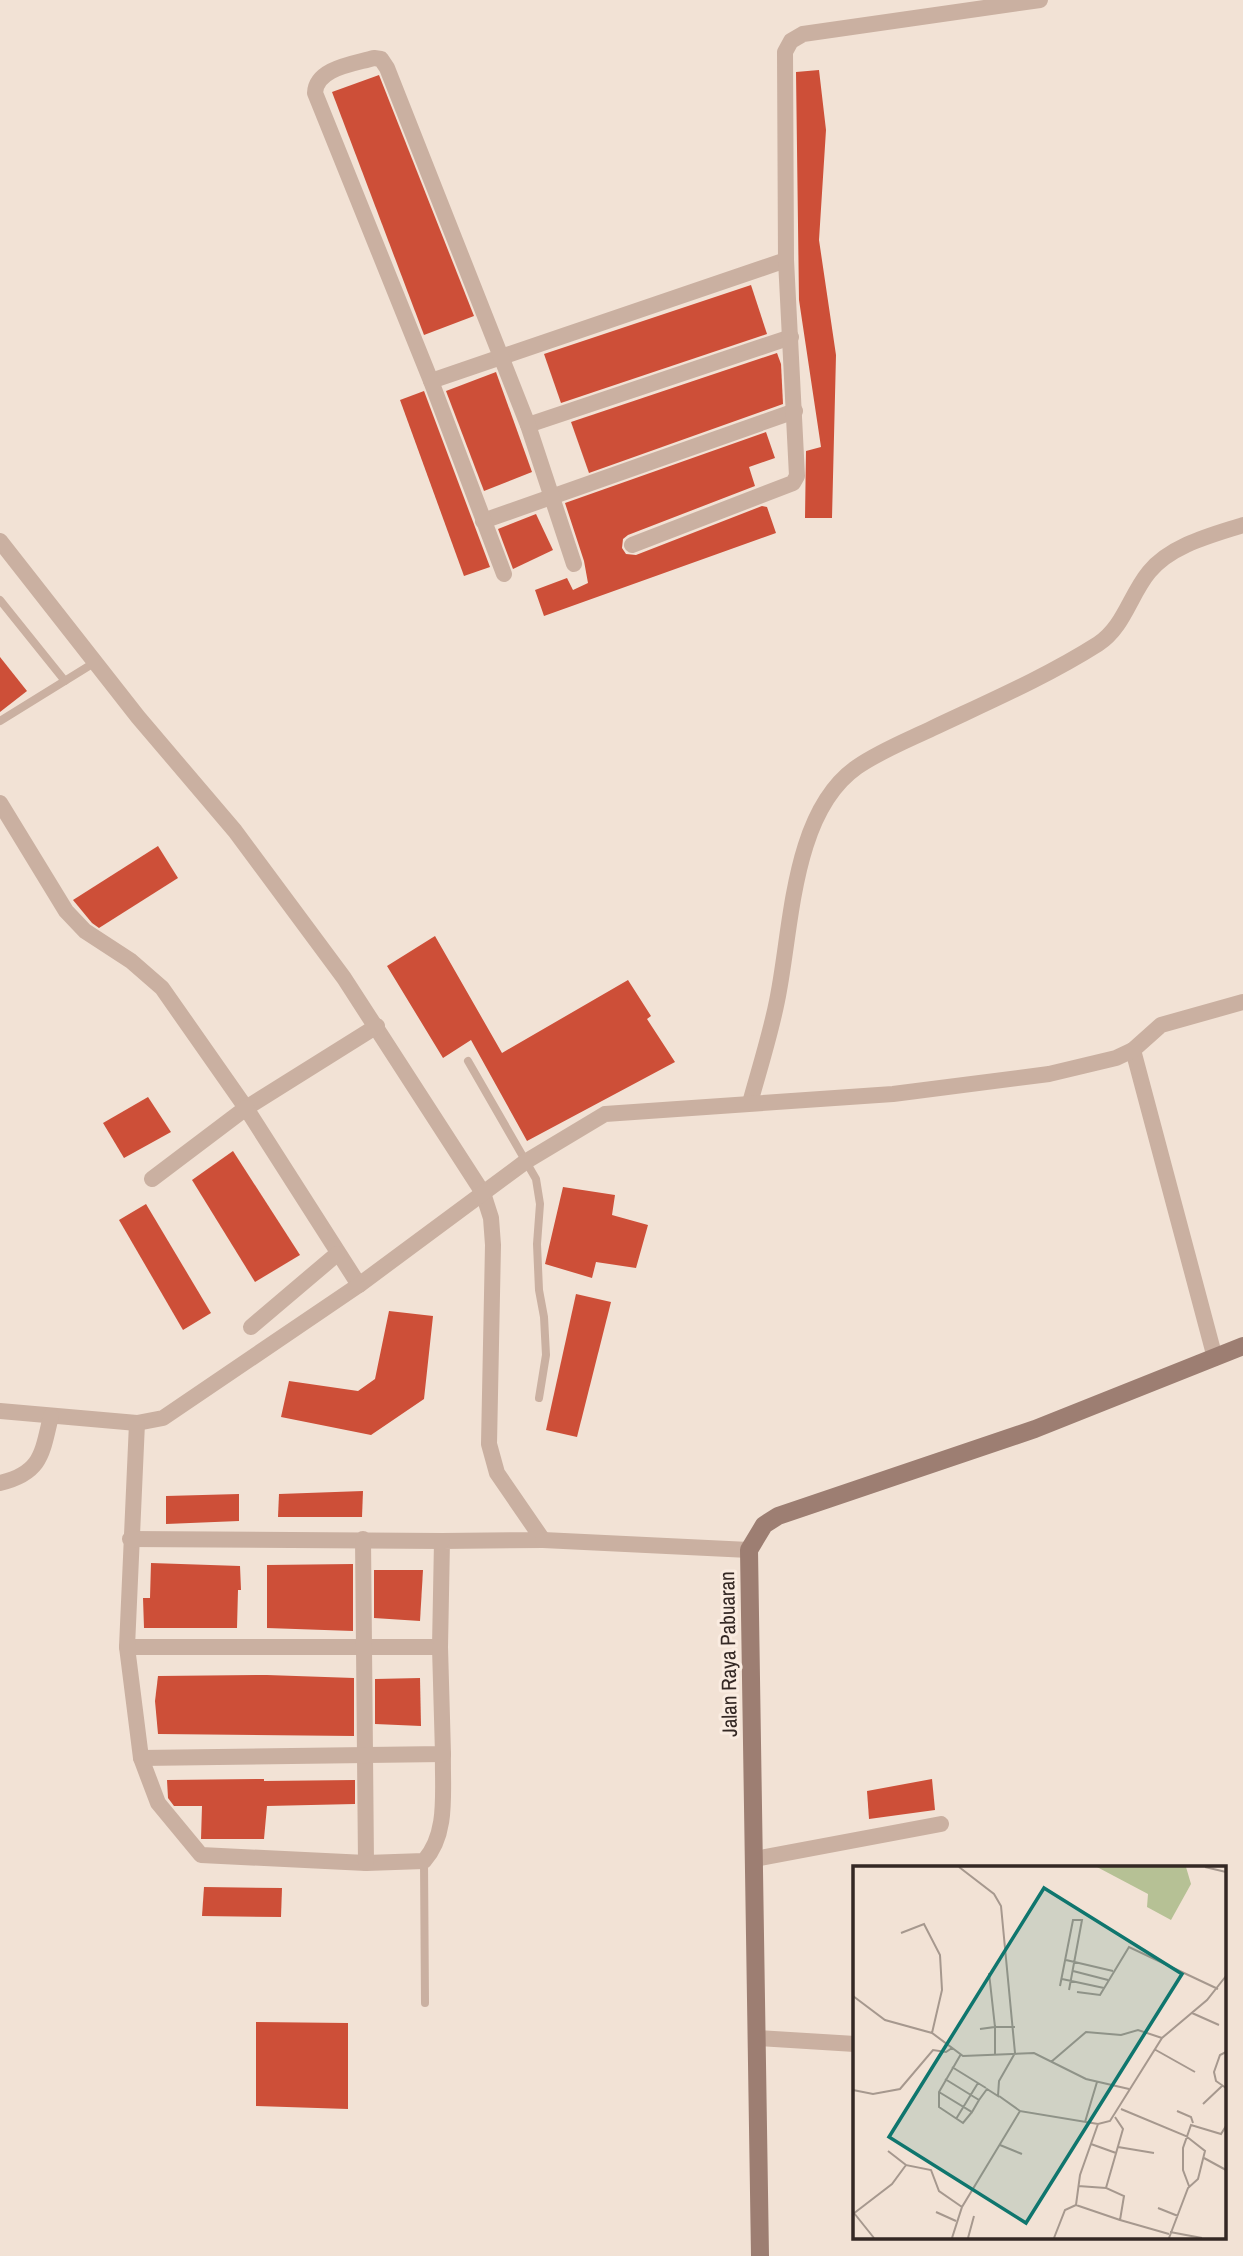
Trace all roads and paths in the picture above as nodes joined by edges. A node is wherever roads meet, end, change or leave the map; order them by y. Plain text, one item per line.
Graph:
1 (1040, 0) edge
2 (786, 260) junction
3 (791, 337) junction
4 (500, 356) junction
5 (431, 381) junction
6 (795, 411) junction
7 (528, 425) junction
8 (551, 496) junction
9 (483, 521) junction
10 (1243, 525) edge
11 (0, 541) edge
12 (632, 545) dead end
13 (574, 564) dead end
14 (504, 574) dead end
15 (0, 600) edge
16 (97, 661) junction
17 (65, 681) junction
18 (0, 721) edge
19 (0, 803) edge
20 (1243, 1002) edge
21 (377, 1026) junction
22 (1133, 1050) junction
23 (468, 1061) dead end
24 (750, 1103) junction
25 (246, 1108) junction
26 (525, 1162) junction
27 (152, 1179) dead end
28 (483, 1193) junction
29 (337, 1254) junction
30 (359, 1285) junction
31 (251, 1327) dead end
32 (1243, 1346) edge
33 (1215, 1358) junction
34 (539, 1398) dead end
35 (0, 1411) edge
36 (51, 1416) junction
37 (137, 1423) junction
38 (0, 1483) edge
39 (130, 1539) junction
40 (363, 1539) junction
41 (442, 1541) junction
42 (543, 1541) junction
43 (749, 1550) junction
44 (366, 1646) junction
45 (127, 1647) junction
46 (440, 1647) junction
47 (443, 1754) junction
48 (365, 1755) junction
49 (141, 1758) junction
50 (941, 1824) dead end
51 (755, 1859) junction
52 (424, 1861) junction
53 (366, 1863) junction
54 (425, 2003) dead end
55 (758, 2038) junction
56 (853, 2044) edge
57 (760, 2256) edge

1 - 2 street
2 - 3 street
2 - 4 street
3 - 6 street
3 - 7 street
4 - 5 street
4 - 5 street
4 - 7 street
5 - 9 street
6 - 8 street
6 - 12 street
7 - 8 street
8 - 9 street
8 - 13 street
9 - 14 street
10 - 24 street
11 - 16 street
15 - 17 lane
16 - 17 lane
16 - 21 street
17 - 18 lane
19 - 25 street
20 - 22 street
21 - 25 street
21 - 28 street
22 - 24 street
22 - 33 street
23 - 26 lane
24 - 26 street
25 - 27 street
25 - 29 street
26 - 28 street
26 - 34 lane
28 - 30 street
28 - 42 street
29 - 30 street
29 - 31 street
30 - 37 street
32 - 33 street, Jalan Raya Pabuaran
33 - 43 street, Jalan Raya Pabuaran
35 - 36 street
36 - 37 street
36 - 38 street
37 - 39 street
39 - 40 street
39 - 45 street
40 - 41 street
40 - 44 street
41 - 42 street
41 - 46 street
42 - 43 street
43 - 51 street, Jalan Raya Pabuaran
44 - 45 street
44 - 46 street
44 - 48 street
45 - 49 street
46 - 47 street
47 - 48 street
47 - 52 street
48 - 49 street
48 - 53 street
49 - 53 street
50 - 51 street
51 - 55 street, Jalan Raya Pabuaran
52 - 53 street
52 - 54 lane
55 - 56 street
55 - 57 street, Jalan Raya Pabuaran

